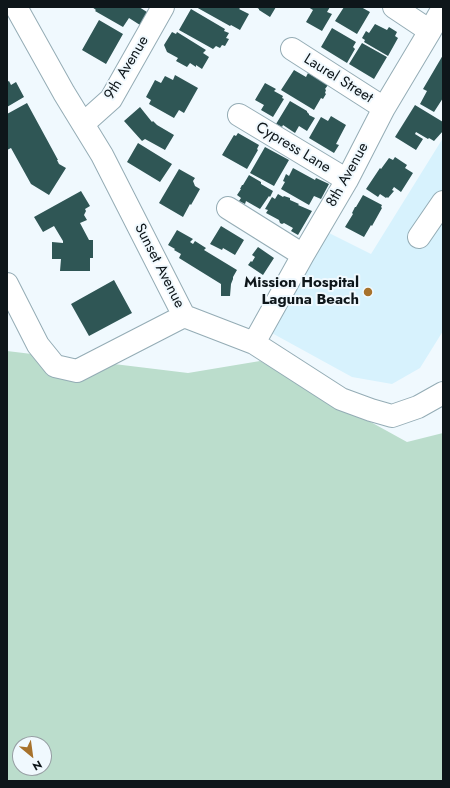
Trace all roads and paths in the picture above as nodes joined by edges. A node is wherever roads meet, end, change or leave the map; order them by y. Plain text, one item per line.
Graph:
1 (16, 7) edge
2 (163, 7) edge
3 (394, 7) edge
4 (443, 8) edge
5 (430, 31) junction
6 (292, 49) dead end
7 (384, 108) junction
8 (239, 116) dead end
9 (83, 124) junction
10 (347, 180) junction
11 (443, 202) edge
12 (228, 208) dead end
13 (419, 237) dead end
14 (303, 255) junction
15 (7, 284) edge
16 (184, 316) junction
17 (254, 343) junction
18 (443, 393) edge

1 - 9 street, Sunset Avenue
2 - 9 street, 9th Avenue
3 - 5 street
4 - 5 street, 8th Avenue
5 - 7 street, 8th Avenue
6 - 7 street, Laurel Street
7 - 10 street, 8th Avenue
8 - 10 street, Cypress Lane
9 - 16 street, Sunset Avenue
10 - 14 street, 8th Avenue
11 - 13 street
12 - 14 street
14 - 17 street, 8th Avenue
15 - 16 street
16 - 17 street, Sunset Avenue
17 - 18 street, Sunset Avenue

